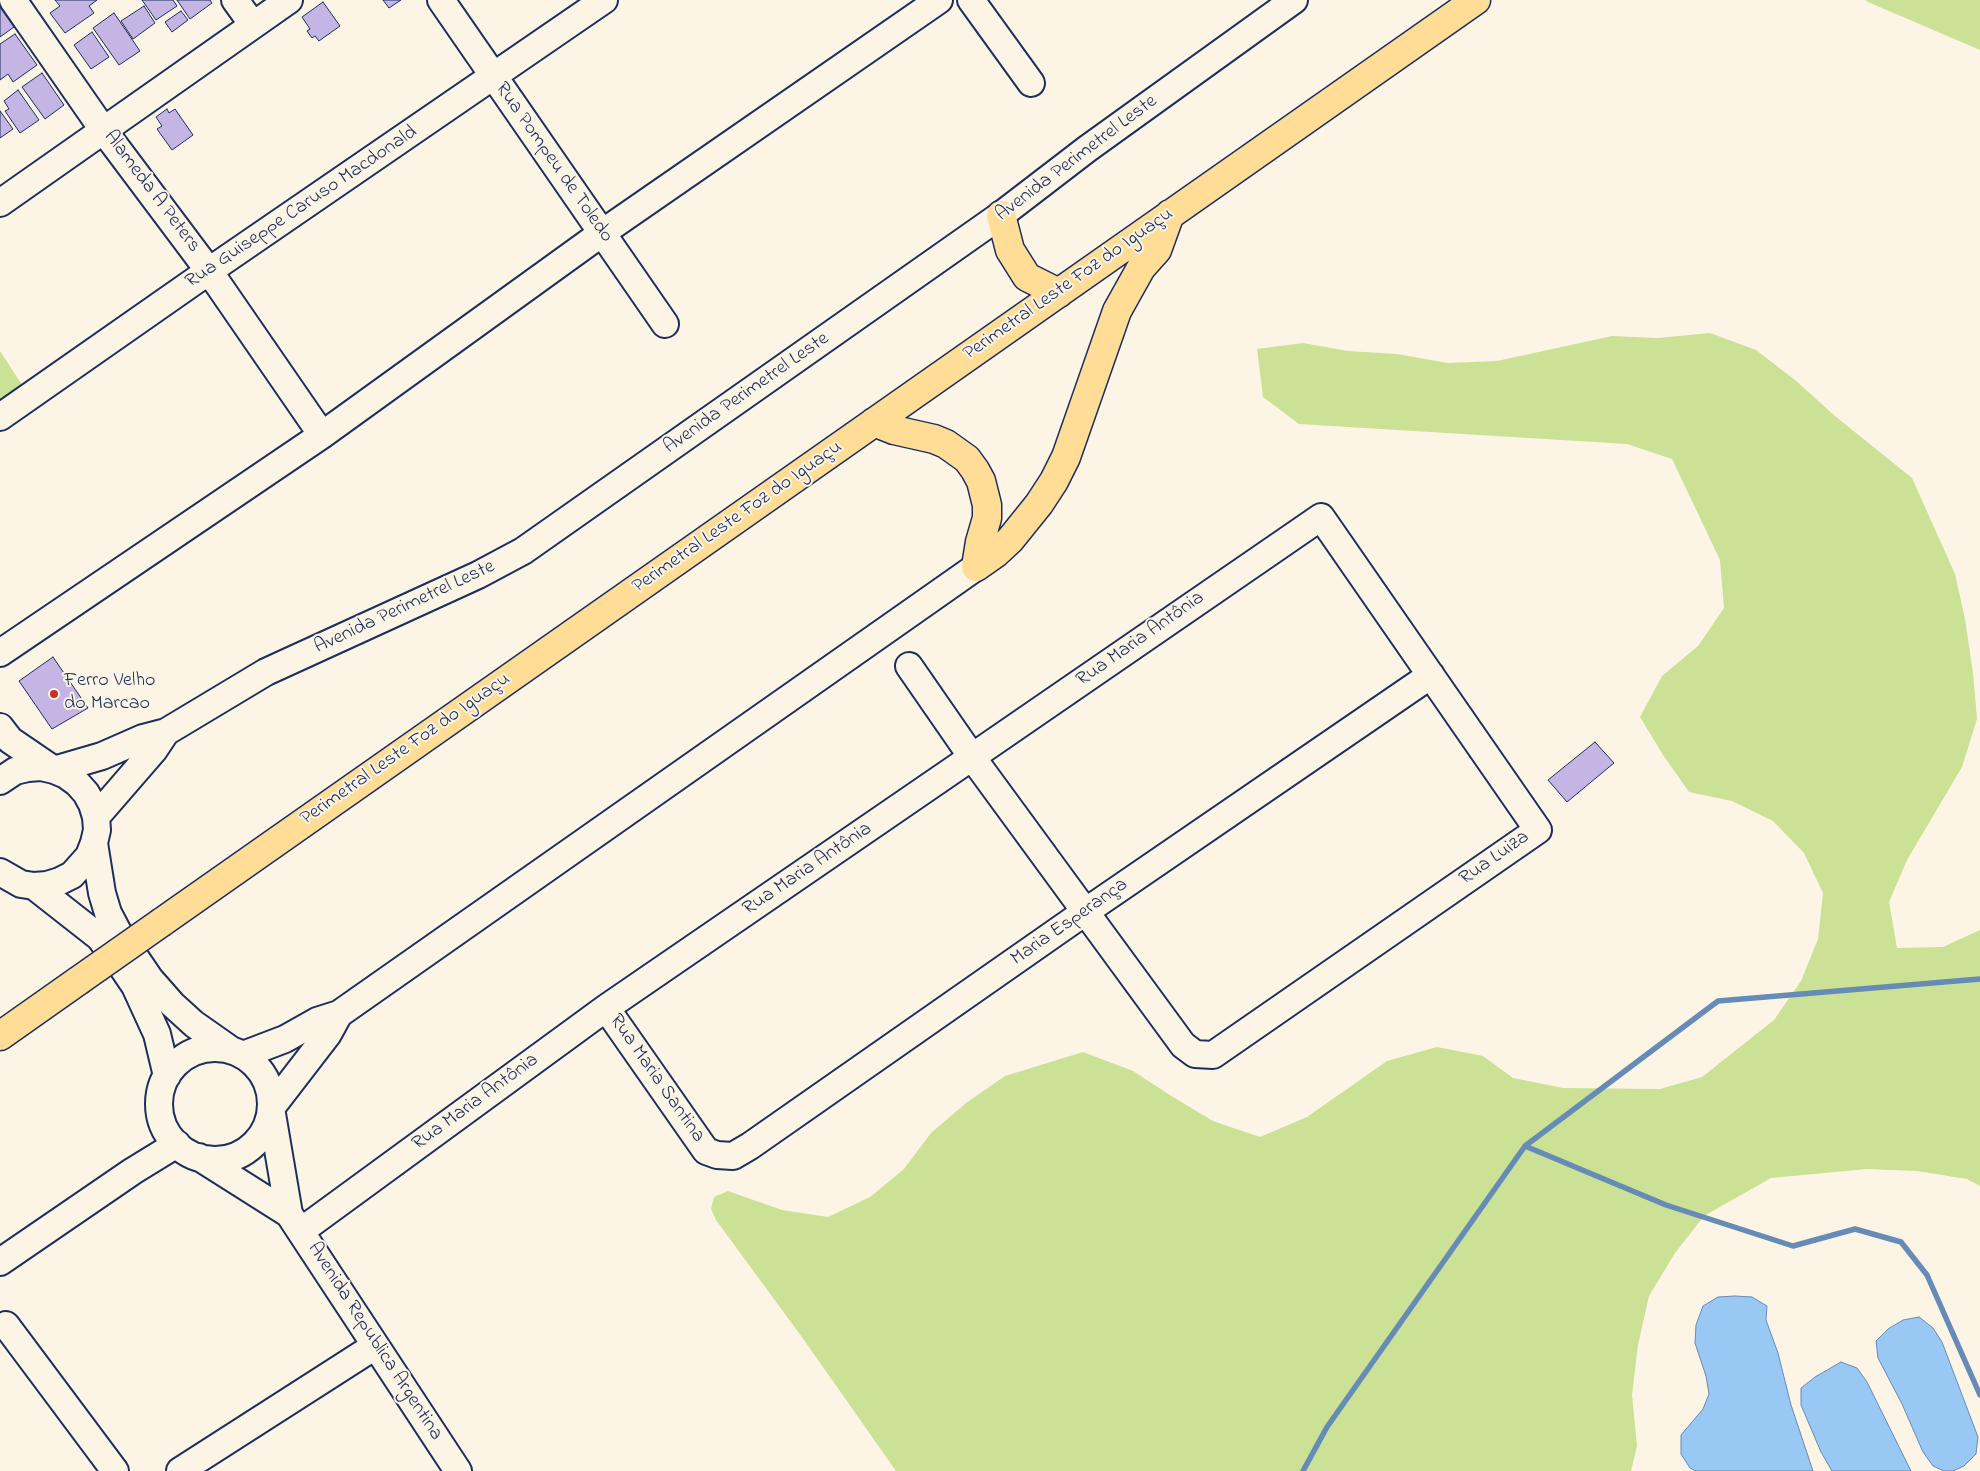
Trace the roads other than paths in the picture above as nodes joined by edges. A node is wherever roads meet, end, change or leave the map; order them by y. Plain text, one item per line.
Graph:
1 (13, 0) edge
2 (235, 0) edge
3 (289, 0) edge
4 (441, 0) edge
5 (604, 0) edge
6 (939, 0) edge
7 (971, 0) edge
8 (1294, 0) edge
9 (1476, 0) edge
10 (253, 25) junction
11 (493, 77) junction
12 (1031, 83) dead end
13 (104, 130) junction
14 (0, 203) edge
15 (1170, 214) junction
16 (1001, 216) junction
17 (602, 233) junction
18 (209, 271) junction
19 (1059, 293) junction
20 (665, 324) dead end
21 (0, 418) edge
22 (874, 422) junction
23 (322, 435) junction
24 (1321, 517) joint
25 (976, 567) junction
26 (0, 653) edge
27 (909, 666) dead end
28 (1431, 675) junction
29 (0, 728) edge
30 (166, 732) junction
31 (972, 757) junction
32 (54, 770) junction
33 (0, 781) edge
34 (96, 817) junction
35 (94, 843) junction
36 (14, 883) edge
37 (1085, 912) junction
38 (606, 1008) junction
39 (339, 1014) junction
40 (0, 1036) edge
41 (237, 1053) junction
42 (167, 1076) junction
43 (271, 1108) junction
44 (706, 1150) joint
45 (188, 1151) junction
46 (295, 1222) junction
47 (0, 1262) edge
48 (6, 1325) dead end
49 (375, 1346) junction
50 (115, 1471) edge
51 (180, 1471) edge
52 (458, 1471) edge

1 - 13 street, Alameda A Peters
2 - 10 street
3 - 10 street
4 - 11 street, Rua Pompeu de Toledo
5 - 11 street, Rua Guiseppe Caruso Macdonald
6 - 17 street
7 - 12 street
8 - 16 street, Avenida Perimetrel Leste
9 - 15 highway, Perimetral Leste Foz do Iguaçu
10 - 13 street
11 - 17 street, Rua Pompeu de Toledo
11 - 18 street, Rua Guiseppe Caruso Macdonald
13 - 14 street
13 - 18 street, Alameda A Peters
15 - 19 highway, Perimetral Leste Foz do Iguaçu
15 - 25 highway
16 - 19 highway
16 - 30 street, Avenida Perimetrel Leste
17 - 20 street, Rua Pompeu de Toledo
17 - 23 street
18 - 21 street, Rua Guiseppe Caruso Macdonald
18 - 23 street, Alameda A Peters
19 - 22 highway, Perimetral Leste Foz do Iguaçu
22 - 25 highway
22 - 40 highway, Perimetral Leste Foz do Iguaçu, bridge
23 - 26 street
24 - 28 street, Rua Luiza
24 - 31 street, Rua Maria Antônia
25 - 39 street
27 - 31 street
28 - 37 street, Maria Esperança
28 - 37 street, Rua Luiza
29 - 32 street
30 - 32 street, Avenida Perimetrel Leste
30 - 34 street, Avenida Perimetrel Leste
31 - 37 street
31 - 38 street, Rua Maria Antônia
32 - 33 street
32 - 34 street
34 - 35 street
35 - 36 street
35 - 41 street
36 - 42 street
37 - 44 street, Maria Esperança
38 - 44 street, Rua Maria Santina
38 - 46 street, Rua Maria Antônia
39 - 41 street
39 - 43 street
41 - 42 street
41 - 43 street
42 - 45 street
43 - 45 street
43 - 46 street, Avenida Republica Argentina
45 - 46 street, Avenida Republica Argentina
45 - 47 street
46 - 49 street, Avenida Republica Argentina
48 - 50 street
49 - 51 street
49 - 52 street, Avenida Republica Argentina

